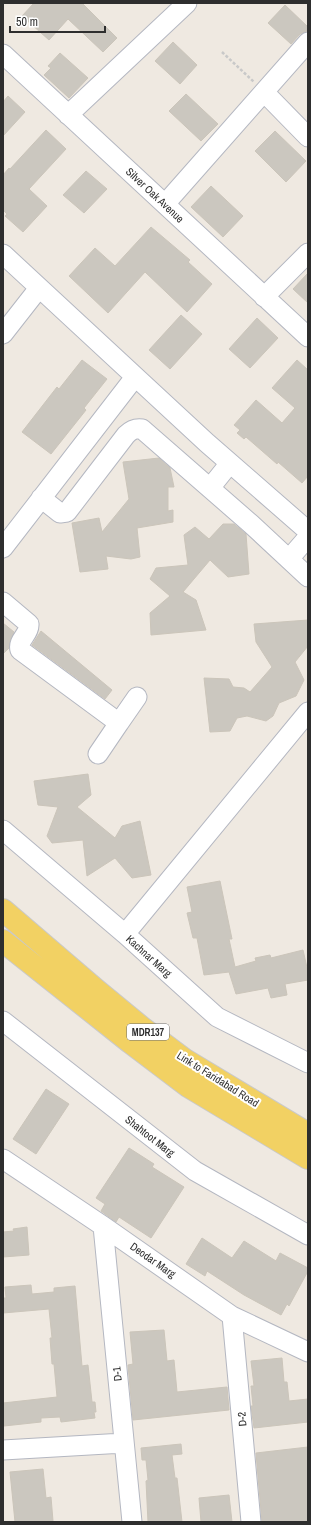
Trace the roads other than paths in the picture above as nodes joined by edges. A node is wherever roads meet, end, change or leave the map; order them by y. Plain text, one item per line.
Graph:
1 (188, 3) edge
2 (308, 42) edge
3 (3, 54) edge
4 (264, 92) junction
5 (68, 114) junction
6 (308, 136) edge
7 (165, 204) junction
8 (308, 253) edge
9 (3, 254) edge
10 (39, 288) junction
11 (264, 297) junction
12 (3, 334) edge
13 (308, 336) edge
14 (135, 377) junction
15 (230, 463) junction
16 (210, 488) junction
17 (41, 498) junction
18 (308, 531) edge
19 (308, 537) edge
20 (3, 548) edge
21 (289, 559) junction
22 (308, 577) edge
23 (3, 602) edge
24 (137, 697) dead end
25 (308, 712) edge
26 (119, 723) junction
27 (98, 754) dead end
28 (3, 830) edge
29 (3, 910) edge
30 (124, 934) junction
31 (3, 941) edge
32 (3, 1021) edge
33 (308, 1063) edge
34 (308, 1134) edge
35 (308, 1158) edge
36 (3, 1159) edge
37 (103, 1226) junction
38 (308, 1235) edge
39 (232, 1316) junction
40 (308, 1352) edge
41 (124, 1443) junction
42 (3, 1450) edge
43 (132, 1522) edge
44 (251, 1522) edge

1 - 5 street
2 - 4 street
3 - 5 street, Silver Oak Avenue
4 - 6 street
4 - 7 street
5 - 7 street, Silver Oak Avenue
7 - 11 street, Silver Oak Avenue
8 - 11 street
9 - 10 street
10 - 12 street
10 - 14 street
11 - 13 street, Silver Oak Avenue
14 - 15 street
14 - 17 street
15 - 16 street
15 - 18 street
16 - 17 street
16 - 21 street
17 - 20 street
19 - 21 street
21 - 22 street
23 - 26 street
24 - 26 street
25 - 30 street
26 - 27 street
28 - 30 street, Kachnar Marg
29 - 34 main road, Link to Faridabad Road / MDR137
30 - 33 street, Kachnar Marg
31 - 35 main road, Link to Faridabad Road / MDR137
32 - 38 street, Shahtoot Marg
36 - 37 street, Deodar Marg
37 - 39 street, Deodar Marg
37 - 41 street, D-1
39 - 40 street, Deodar Marg
39 - 44 street, D-2
41 - 42 street
41 - 43 street, D-1

